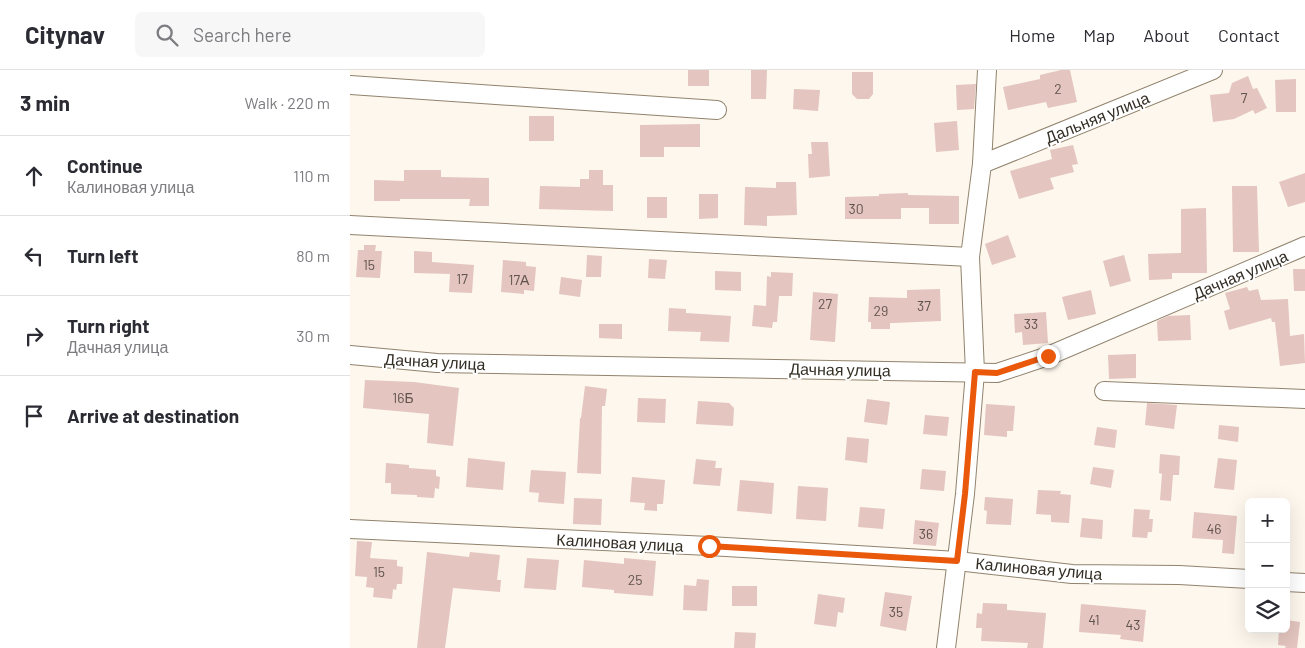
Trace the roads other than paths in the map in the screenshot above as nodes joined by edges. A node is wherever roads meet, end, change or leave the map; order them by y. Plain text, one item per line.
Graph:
1 (987, 70) edge
2 (1213, 70) edge
3 (350, 85) edge
4 (717, 110) dead end
5 (982, 164) junction
6 (350, 225) edge
7 (1305, 246) edge
8 (970, 257) junction
9 (350, 356) edge
10 (975, 372) junction
11 (1104, 391) dead end
12 (1305, 399) edge
13 (350, 529) edge
14 (957, 561) junction
15 (1245, 579) edge
16 (1290, 582) edge
17 (1305, 583) edge
18 (946, 648) edge

1 - 5 street
2 - 5 street, Дальняя улица
3 - 4 street
5 - 8 street
6 - 8 street
7 - 10 street, Дачная улица
8 - 10 street
9 - 10 street, Дачная улица
10 - 14 street
11 - 12 street
13 - 14 street, Калиновая улица
14 - 15 street, Калиновая улица
14 - 18 street
16 - 17 street

